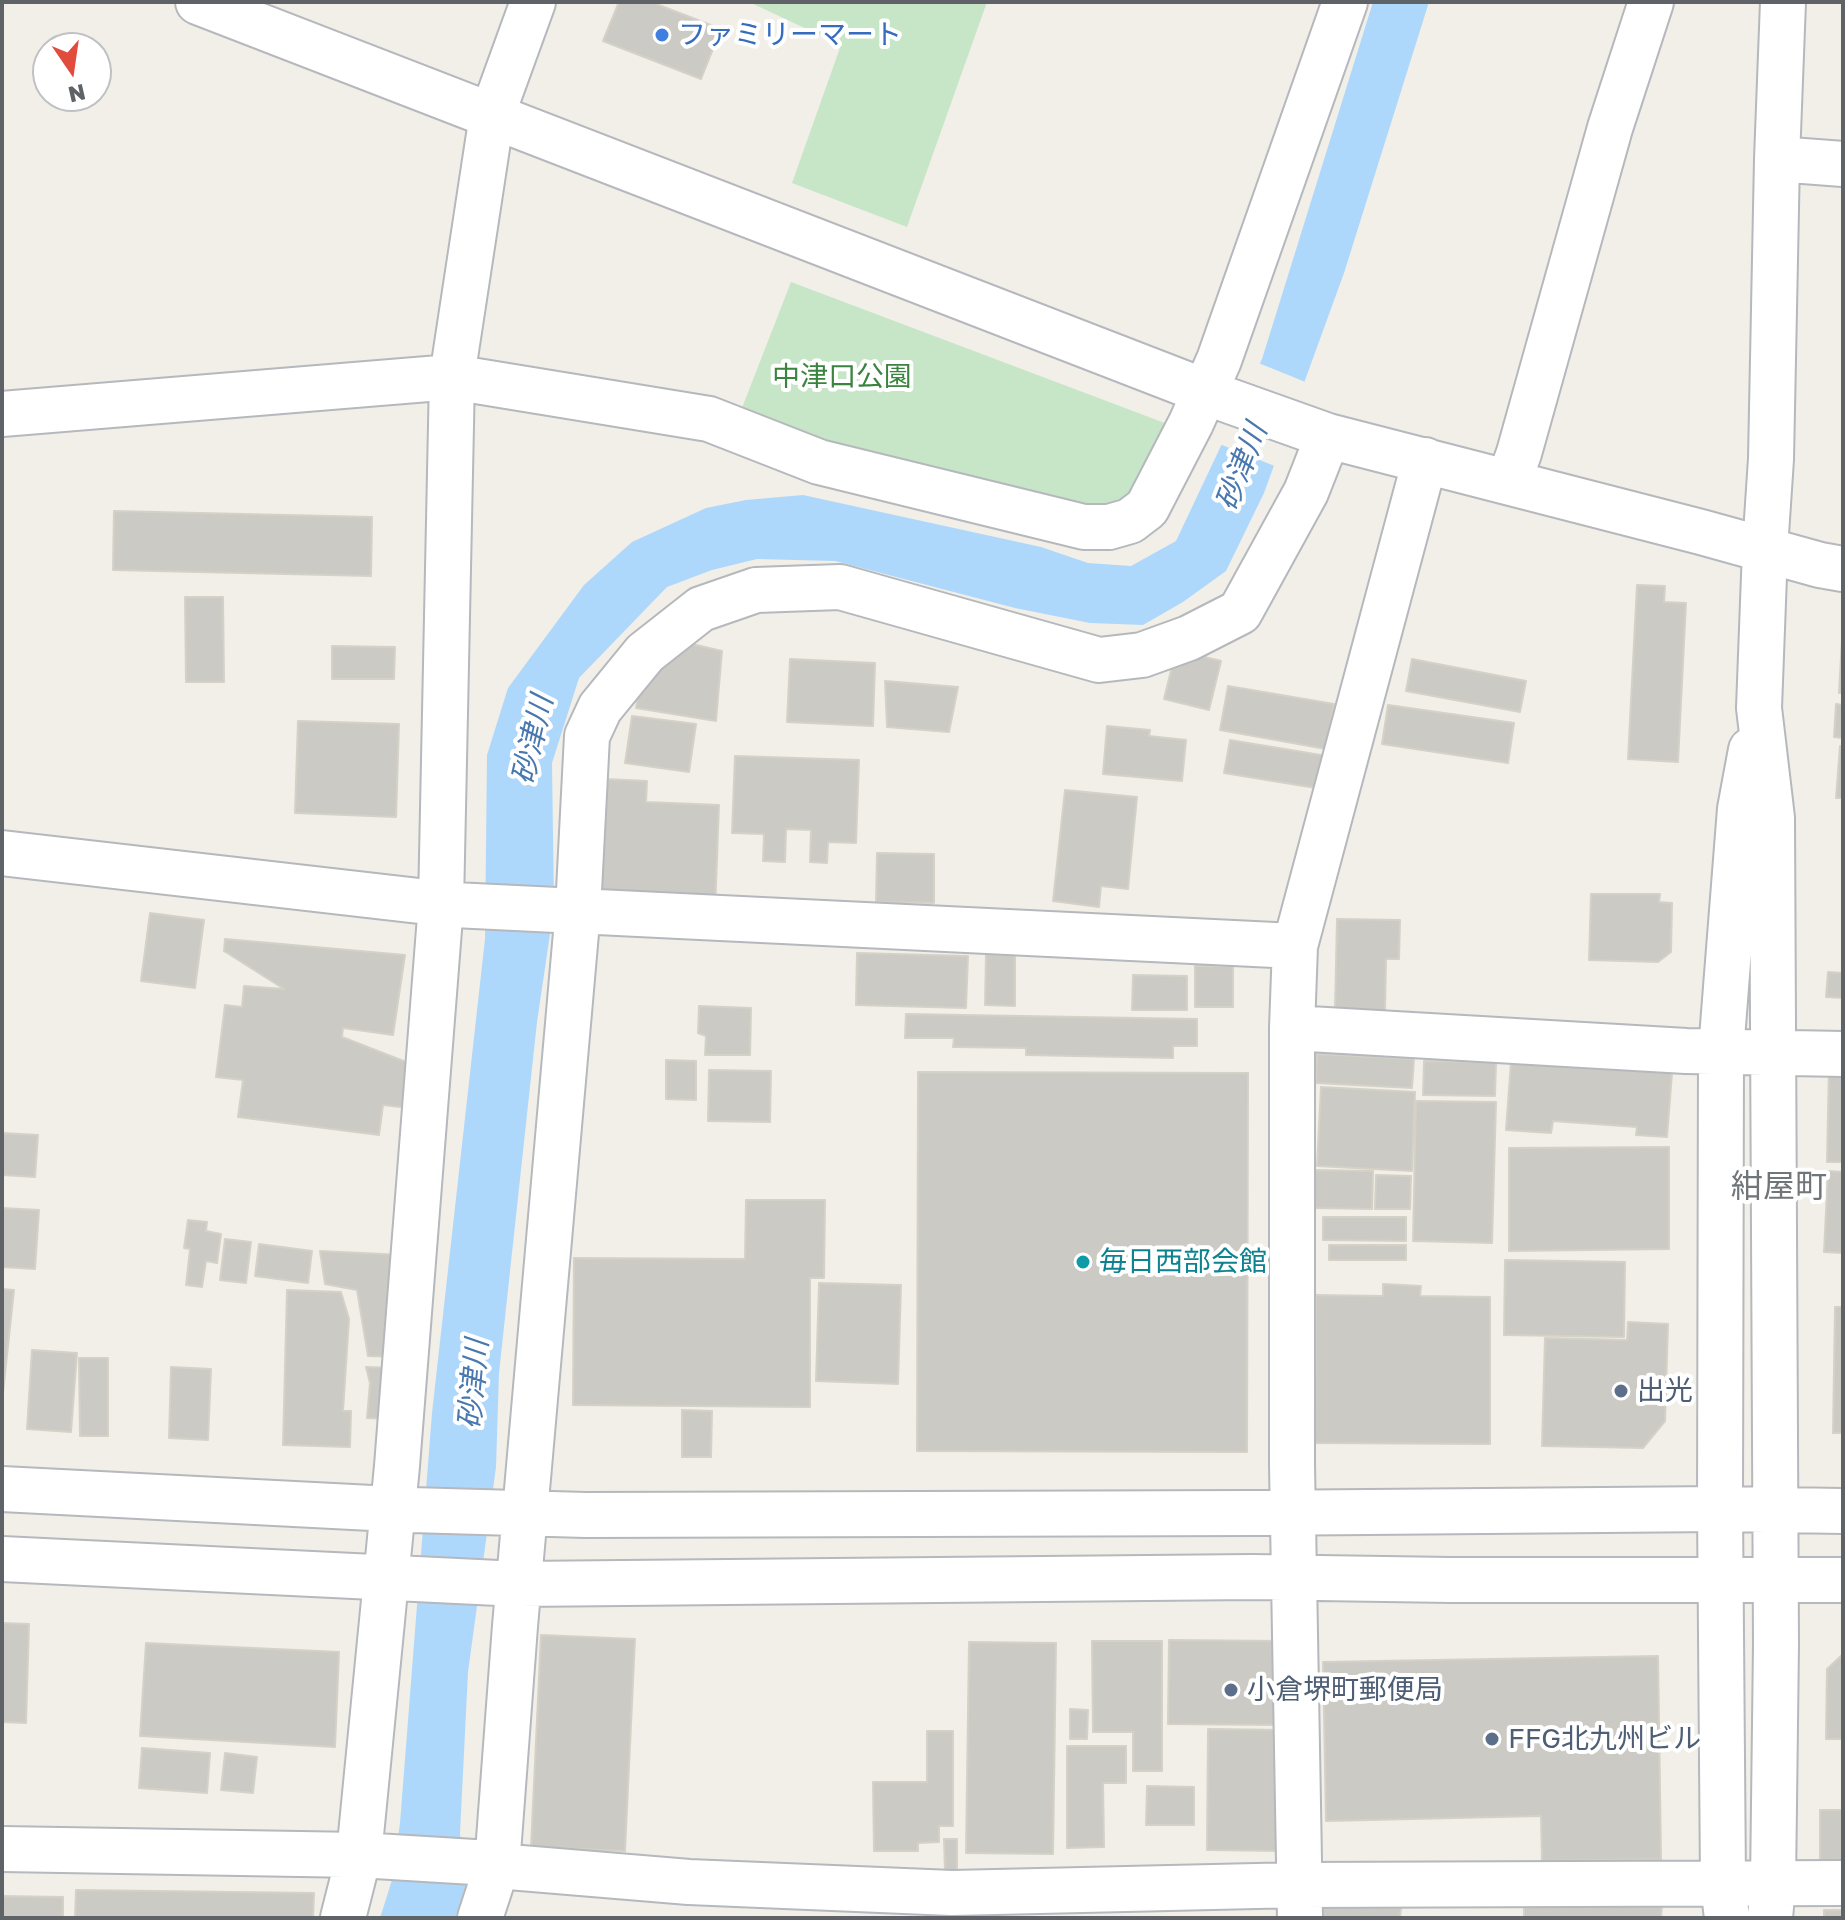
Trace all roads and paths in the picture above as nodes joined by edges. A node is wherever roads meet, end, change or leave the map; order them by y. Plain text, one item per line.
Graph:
1 (198, 2) edge
2 (533, 2) edge
3 (1345, 2) edge
4 (1651, 2) edge
5 (1783, 2) edge
6 (492, 115) junction
7 (1777, 159) junction
8 (1843, 164) edge
9 (452, 377) junction
10 (1216, 396) junction
11 (2, 414) edge
12 (1321, 434) junction
13 (1425, 460) junction
14 (1509, 481) junction
15 (1765, 549) junction
16 (1843, 569) edge
17 (1759, 708) junction
18 (2, 853) edge
19 (447, 904) junction
20 (578, 910) junction
21 (1295, 946) junction
22 (1292, 1028) junction
23 (1721, 1051) junction
24 (1773, 1052) junction
25 (1843, 1054) edge
26 (2, 1489) edge
27 (1720, 1509) junction
28 (1774, 1509) junction
29 (402, 1510) junction
30 (1843, 1511) edge
31 (1293, 1513) junction
32 (514, 1514) junction
33 (2, 1559) edge
34 (1294, 1577) junction
35 (395, 1579) junction
36 (1843, 1580) edge
37 (1720, 1581) junction
38 (1775, 1581) junction
39 (508, 1583) junction
40 (2, 1849) edge
41 (359, 1855) junction
42 (485, 1864) junction
43 (1843, 1883) edge
44 (1725, 1901) edge
45 (1772, 1901) edge
46 (1300, 1902) edge
47 (343, 1918) edge
48 (480, 1918) edge

1 - 6 street
2 - 6 street
3 - 10 street
4 - 14 street
5 - 7 street
6 - 9 street
6 - 10 street
7 - 8 street
7 - 15 street
9 - 10 street
9 - 11 street
9 - 19 street
10 - 12 street
12 - 13 street
12 - 20 street
13 - 14 street
13 - 21 street
14 - 15 street
15 - 16 street
15 - 17 street
17 - 23 street
17 - 24 street
18 - 19 street
19 - 20 street
19 - 29 street
20 - 21 street
20 - 32 street
21 - 22 street
22 - 23 street
22 - 31 street
23 - 24 street
23 - 27 street
24 - 25 street
24 - 28 street
26 - 29 street
27 - 28 street
27 - 31 street
27 - 37 street
28 - 30 street
28 - 38 street
29 - 32 street
29 - 35 street
31 - 32 street
31 - 34 street
32 - 39 street
33 - 35 street
34 - 37 street
34 - 39 street
34 - 46 street
35 - 39 street
35 - 41 street
36 - 38 street
37 - 38 street
37 - 44 street
38 - 45 street
39 - 42 street
40 - 41 street
41 - 42 street
41 - 47 street
42 - 46 street
42 - 48 street
43 - 45 street
44 - 45 street
44 - 46 street

